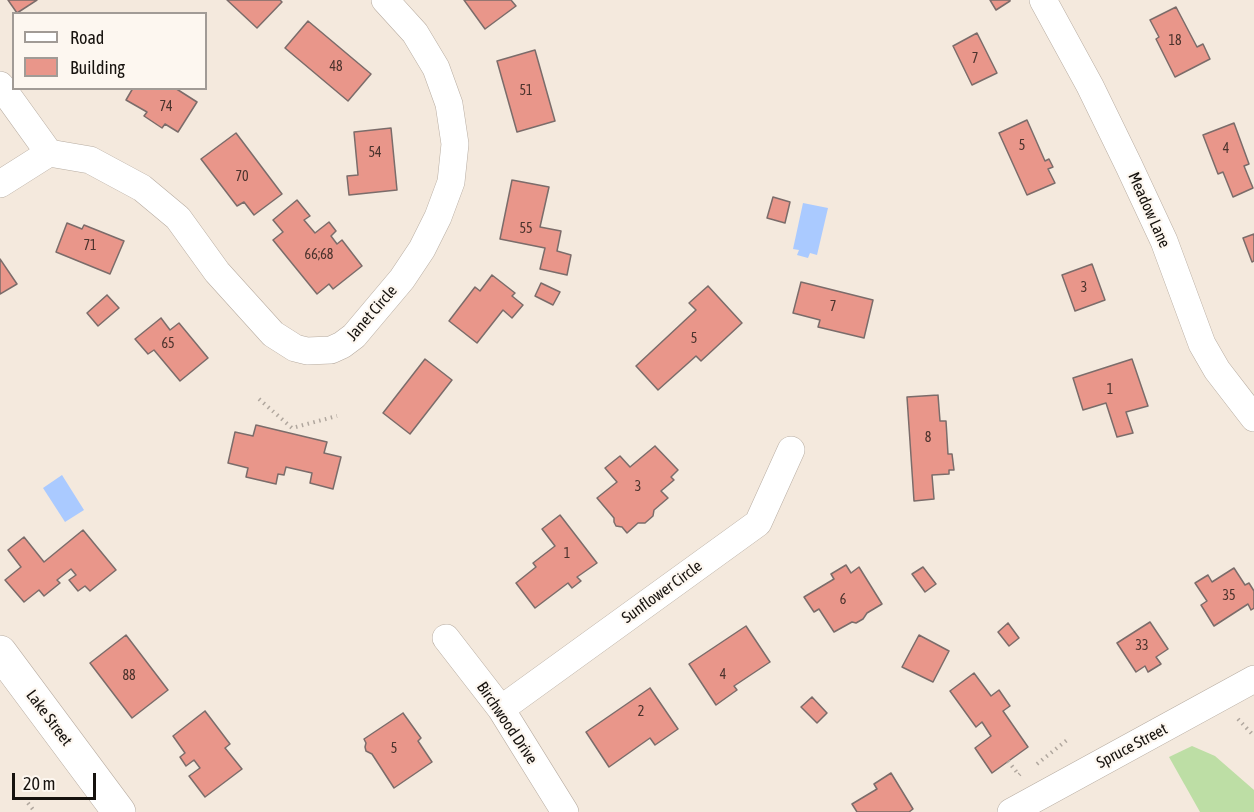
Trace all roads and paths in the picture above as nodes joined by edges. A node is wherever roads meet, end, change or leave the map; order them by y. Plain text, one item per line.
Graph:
1 (385, 0) edge
2 (1043, 0) edge
3 (0, 85) edge
4 (49, 153) junction
5 (0, 184) edge
6 (259, 399) dead end
7 (337, 416) dead end
8 (1254, 418) edge
9 (792, 450) dead end
10 (446, 638) dead end
11 (0, 652) edge
12 (1254, 679) edge
13 (501, 709) junction
14 (1067, 740) dead end
15 (1008, 762) dead end
16 (1036, 765) dead end
17 (1028, 771) dead end
18 (28, 803) dead end
19 (35, 812) edge
20 (119, 812) edge
21 (565, 812) edge
22 (1011, 812) edge

1 - 4 street, Janet Circle
2 - 8 street, Meadow Lane
3 - 4 street
4 - 5 street
6 - 7 path
9 - 13 street, Sunflower Circle
10 - 13 street, Birchwood Drive
11 - 20 street, Lake Street
12 - 22 street, Spruce Street
13 - 21 street, Birchwood Drive
14 - 16 path
15 - 17 path
18 - 19 path

